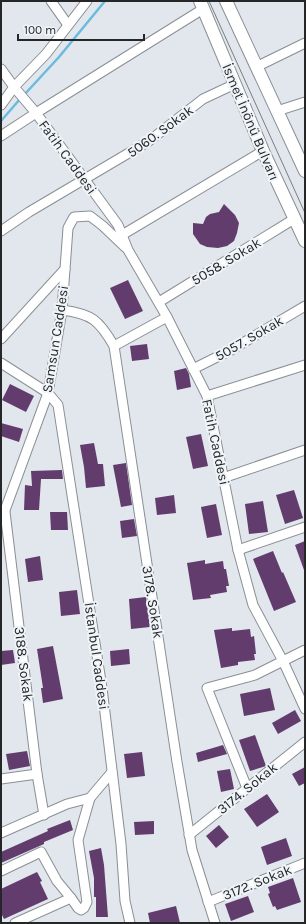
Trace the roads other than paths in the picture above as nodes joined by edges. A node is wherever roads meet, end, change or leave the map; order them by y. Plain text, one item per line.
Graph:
1 (51, 1) edge
2 (87, 1) edge
3 (226, 1) edge
4 (202, 5) edge
5 (68, 25) junction
6 (305, 43) edge
7 (256, 67) junction
8 (1, 69) edge
9 (235, 84) junction
10 (16, 90) junction
11 (305, 102) edge
12 (1, 105) edge
13 (277, 111) junction
14 (36, 113) junction
15 (1, 136) edge
16 (263, 151) junction
17 (305, 171) edge
18 (85, 180) junction
19 (294, 219) junction
20 (1, 231) edge
21 (122, 235) junction
22 (305, 241) edge
23 (128, 250) junction
24 (65, 268) junction
25 (159, 302) junction
26 (305, 306) edge
27 (62, 310) junction
28 (168, 317) junction
29 (1, 339) edge
30 (114, 346) junction
31 (1, 363) edge
32 (305, 365) edge
33 (193, 369) junction
34 (48, 393) junction
35 (207, 396) junction
36 (304, 453) edge
37 (223, 478) junction
38 (5, 512) junction
39 (1, 521) edge
40 (305, 527) edge
41 (238, 550) junction
42 (305, 650) edge
43 (283, 661) junction
44 (305, 709) edge
45 (305, 742) edge
46 (112, 772) junction
47 (37, 774) junction
48 (1, 779) edge
49 (247, 788) junction
50 (90, 798) junction
51 (44, 814) junction
52 (1, 833) edge
53 (189, 835) junction
54 (305, 863) edge
55 (1, 871) edge
56 (71, 898) junction
57 (208, 902) junction
58 (15, 923) edge
59 (130, 923) edge
60 (215, 923) edge

1 - 5 street
2 - 5 street
3 - 7 main road, İsmet İnönü Bulvarı
4 - 9 main road, İsmet İnönü Bulvarı
4 - 14 street
5 - 10 street
6 - 7 street
7 - 13 main road, İsmet İnönü Bulvarı
8 - 10 street
9 - 16 main road, İsmet İnönü Bulvarı
9 - 18 street, 5060. Sokak
10 - 12 street
10 - 14 street, Fatih Caddesi
11 - 13 street
13 - 17 main road, İsmet İnönü Bulvarı
14 - 15 street
14 - 18 street, Fatih Caddesi
16 - 19 main road, İsmet İnönü Bulvarı
16 - 21 street
18 - 20 street, 5060. Sokak
18 - 21 street, Fatih Caddesi
19 - 22 main road, İsmet İnönü Bulvarı
19 - 25 street, 5058. Sokak
21 - 23 street, Fatih Caddesi
23 - 24 street, Samsun Caddesi
23 - 25 street, Fatih Caddesi
24 - 27 street, Samsun Caddesi
24 - 29 street
25 - 28 street, Fatih Caddesi
26 - 33 street, 5057. Sokak
27 - 30 street, 3178. Sokak
27 - 34 street, Samsun Caddesi
28 - 30 street
28 - 33 street, Fatih Caddesi
30 - 53 street, 3178. Sokak
31 - 34 street
32 - 35 street
33 - 35 street, Fatih Caddesi
34 - 38 street, Samsun Caddesi
34 - 46 street, İstanbul Caddesi
35 - 37 street, Fatih Caddesi
36 - 37 street
37 - 41 street, Fatih Caddesi
38 - 39 street, Samsun Caddesi
38 - 47 street, 3188. Sokak
40 - 41 street
41 - 43 street, Fatih Caddesi
42 - 43 street
43 - 44 street, Fatih Caddesi
43 - 49 street
45 - 49 street, 3174. Sokak
46 - 50 street
46 - 59 street, İstanbul Caddesi
47 - 48 street
47 - 51 street, 3188. Sokak
49 - 53 street, 3174. Sokak
50 - 51 street
50 - 56 street
51 - 52 street
53 - 57 street, 3178. Sokak
54 - 57 street, 3172. Sokak
55 - 56 street
56 - 58 street
57 - 60 street, 3178. Sokak

